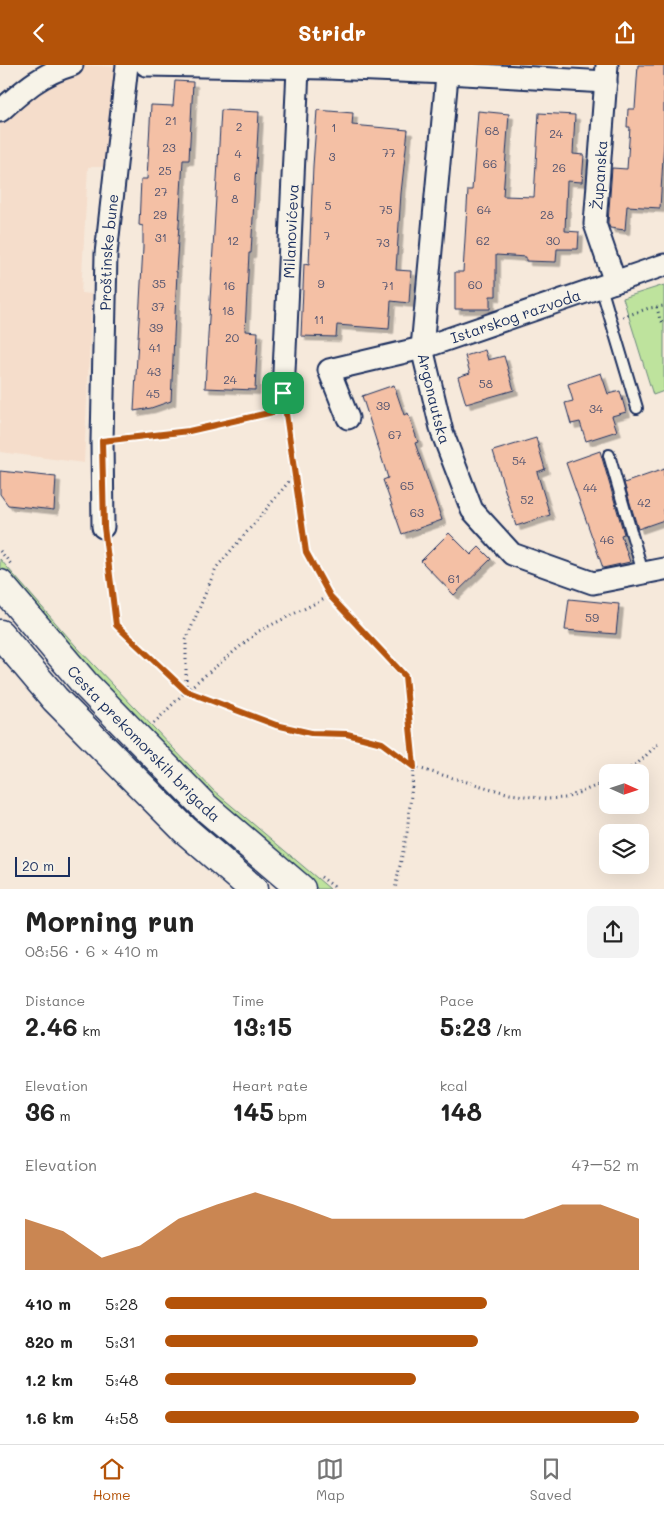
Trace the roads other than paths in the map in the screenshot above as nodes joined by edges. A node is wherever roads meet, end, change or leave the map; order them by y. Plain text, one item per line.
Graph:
1 (72, 65) edge
2 (127, 65) edge
3 (146, 65) edge
4 (298, 69) junction
5 (447, 69) edge
6 (607, 74) edge
7 (0, 111) edge
8 (664, 265) edge
9 (608, 285) junction
10 (422, 348) junction
11 (283, 393) road end
12 (637, 408) dead end
13 (348, 418) dead end
14 (609, 455) dead end
15 (104, 527) road end
16 (664, 569) edge
17 (643, 573) junction
18 (8, 577) edge
19 (0, 634) edge
20 (310, 882) edge
21 (253, 889) edge

1 - 7 street
2 - 15 street, Proštinske bune
3 - 4 street
4 - 5 street
4 - 11 street, Milanovićeva
5 - 6 street
5 - 10 street, Argonautska
6 - 9 street, Županska
8 - 9 street, Istarskog razvoda
9 - 10 street, Istarskog razvoda
9 - 12 lane
10 - 13 street, Istarskog razvoda
10 - 17 street, Argonautska
14 - 17 lane
16 - 17 street, Argonautska
18 - 20 main road, Cesta prekomorskih brigada
19 - 21 main road

